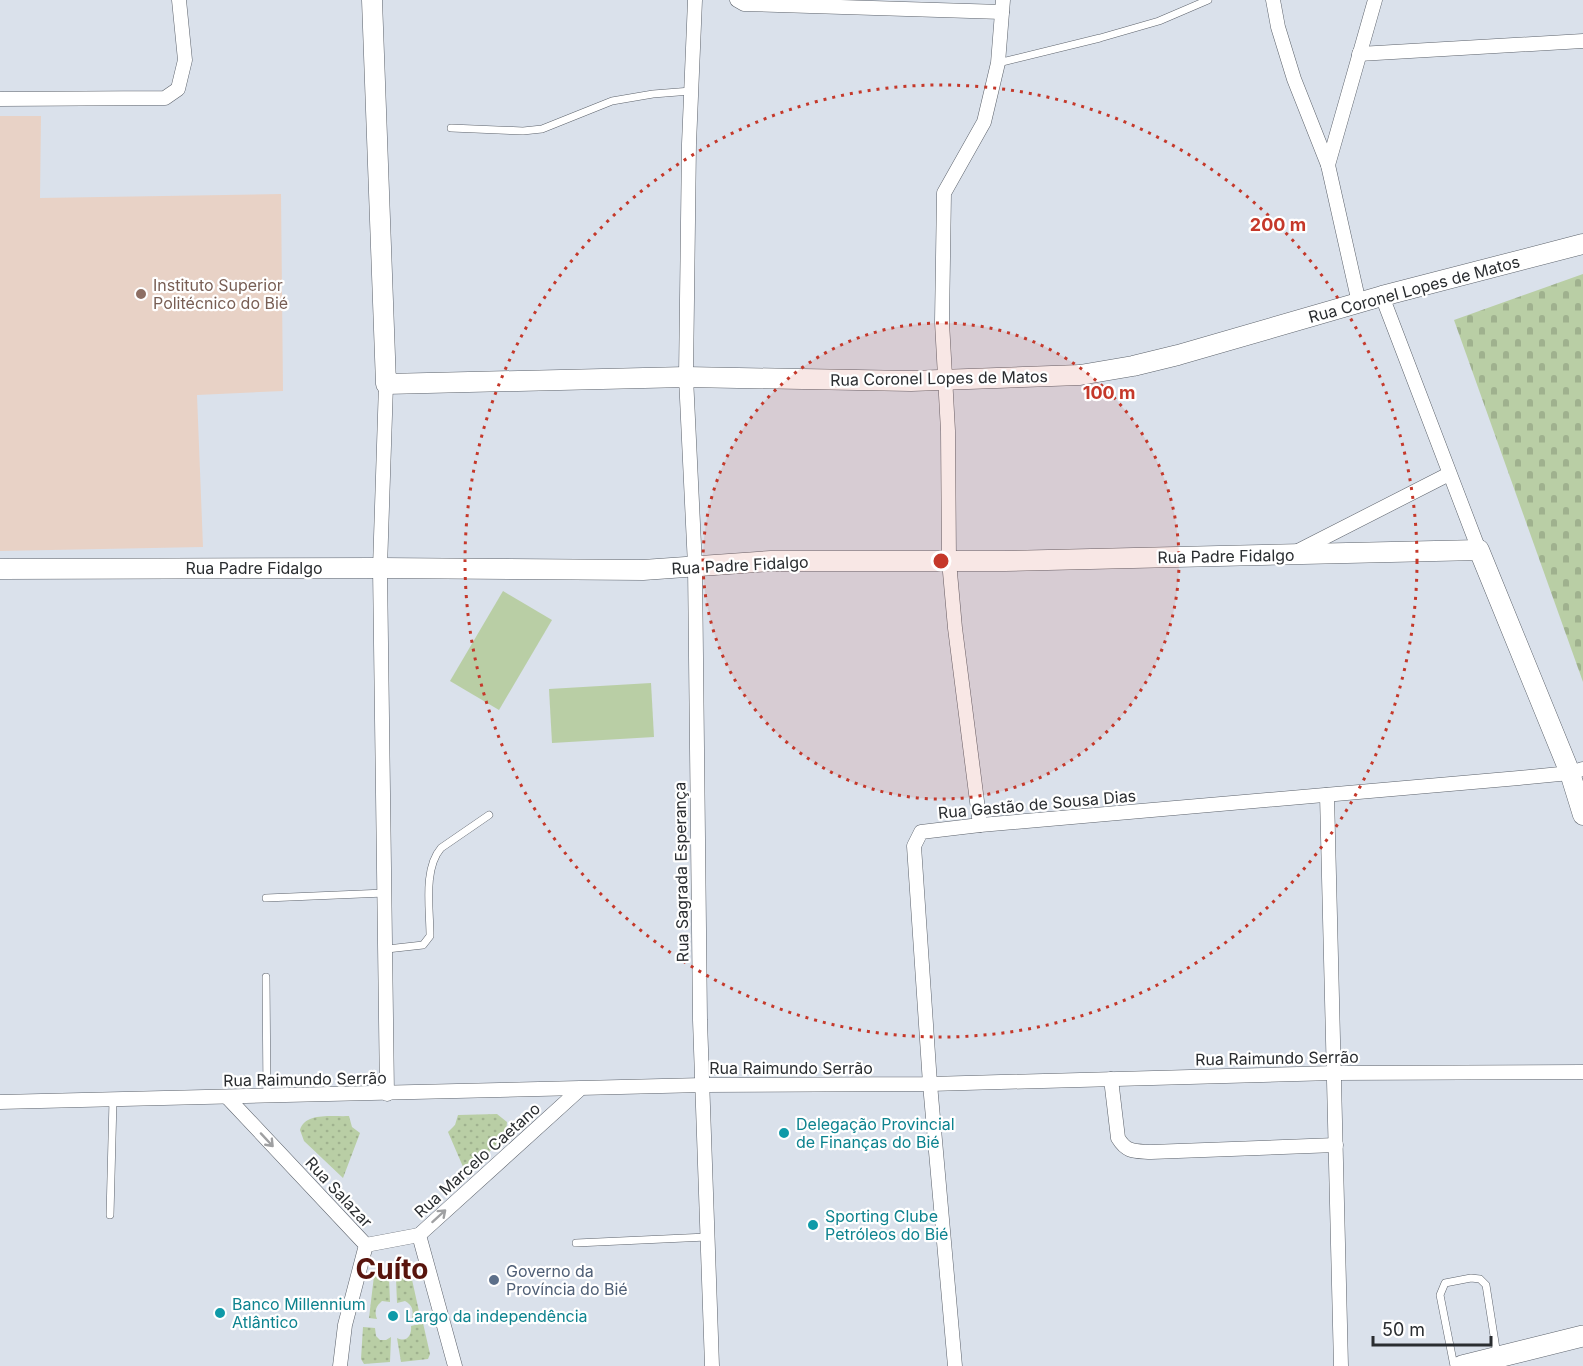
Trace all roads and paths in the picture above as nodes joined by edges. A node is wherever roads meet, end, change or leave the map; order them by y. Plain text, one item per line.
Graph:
1 (179, 0) edge
2 (372, 0) edge
3 (695, 0) edge
4 (737, 0) edge
5 (1208, 0) edge
6 (1273, 0) edge
7 (1375, 0) edge
8 (1002, 6) edge
9 (1583, 40) edge
10 (1359, 54) junction
11 (998, 63) junction
12 (691, 91) junction
13 (0, 99) edge
14 (451, 128) dead end
15 (1328, 165) junction
16 (1583, 244) edge
17 (1382, 296) junction
18 (1359, 303) junction
19 (686, 377) junction
20 (946, 379) junction
21 (386, 384) junction
22 (1449, 474) junction
23 (1479, 550) junction
24 (1292, 554) junction
25 (949, 561) junction
26 (695, 566) junction
27 (380, 568) junction
28 (0, 570) edge
29 (1576, 771) edge
30 (1327, 795) junction
31 (1583, 815) edge
32 (489, 816) dead end
33 (980, 825) junction
34 (385, 893) junction
35 (266, 898) dead end
36 (387, 949) junction
37 (266, 977) dead end
38 (1583, 1072) edge
39 (1334, 1073) junction
40 (1111, 1079) junction
41 (930, 1084) junction
42 (703, 1085) junction
43 (579, 1090) junction
44 (387, 1094) junction
45 (267, 1096) junction
46 (227, 1097) junction
47 (113, 1100) junction
48 (0, 1102) edge
49 (1336, 1145) junction
50 (110, 1215) dead end
51 (419, 1235) junction
52 (707, 1238) junction
53 (576, 1243) dead end
54 (366, 1245) junction
55 (1583, 1336) edge
56 (1498, 1357) junction
57 (340, 1366) edge
58 (455, 1366) edge
59 (712, 1366) edge
60 (955, 1366) edge
61 (1341, 1366) edge
62 (1454, 1366) edge
63 (1462, 1366) edge

1 - 13 street
2 - 21 street
3 - 12 street, Rua Sagrada Esperança
4 - 8 street
5 - 11 lane
6 - 15 street
7 - 10 street
8 - 11 street
9 - 10 street
10 - 15 street
11 - 20 street
12 - 14 lane
12 - 19 street, Rua Sagrada Esperança
15 - 18 street
16 - 17 street, Rua Coronel Lopes de Matos
17 - 18 street, Rua Coronel Lopes de Matos
17 - 22 street
18 - 20 street, Rua Coronel Lopes de Matos
19 - 20 street, Rua Coronel Lopes de Matos
19 - 21 street, Rua Coronel Lopes de Matos
19 - 26 street, Rua Sagrada Esperança
20 - 25 street
21 - 27 street
22 - 23 street
22 - 24 street
23 - 24 street, Rua Padre Fidalgo
23 - 29 street
24 - 25 street, Rua Padre Fidalgo
25 - 26 street, Rua Padre Fidalgo
25 - 33 street
26 - 27 street, Rua Padre Fidalgo
26 - 42 street, Rua Sagrada Esperança
27 - 28 street, Rua Padre Fidalgo
27 - 34 street
29 - 30 street, Rua Gastão de Sousa Dias
29 - 31 street
30 - 33 street, Rua Gastão de Sousa Dias
30 - 39 street
32 - 36 lane
33 - 41 street, Rua Gastão de Sousa Dias
34 - 35 lane
34 - 36 street
36 - 44 street
37 - 45 lane
38 - 39 street, Rua Raimundo Serrão
39 - 40 street, Rua Raimundo Serrão
39 - 49 street
40 - 41 street, Rua Raimundo Serrão
40 - 49 street
41 - 42 street, Rua Raimundo Serrão
41 - 60 street, Rua Gastão de Sousa Dias
42 - 43 street, Rua Raimundo Serrão
42 - 52 street, Rua Sagrada Esperança
43 - 44 street, Rua Raimundo Serrão
51 -> 43 street, Rua Marcelo Caetano
44 - 45 street, Rua Raimundo Serrão
45 - 46 street, Rua Raimundo Serrão
46 - 47 street, Rua Raimundo Serrão
46 -> 54 street, Rua Salazar
47 - 48 street, Rua Raimundo Serrão
47 - 50 lane
49 - 61 street
51 - 54 street
51 - 58 street, Rua Marcelo Caetano
52 - 53 lane
52 - 59 street, Rua Sagrada Esperança
54 - 57 street, Rua Salazar
55 - 56 main road
56 - 62 lane
56 - 63 main road

